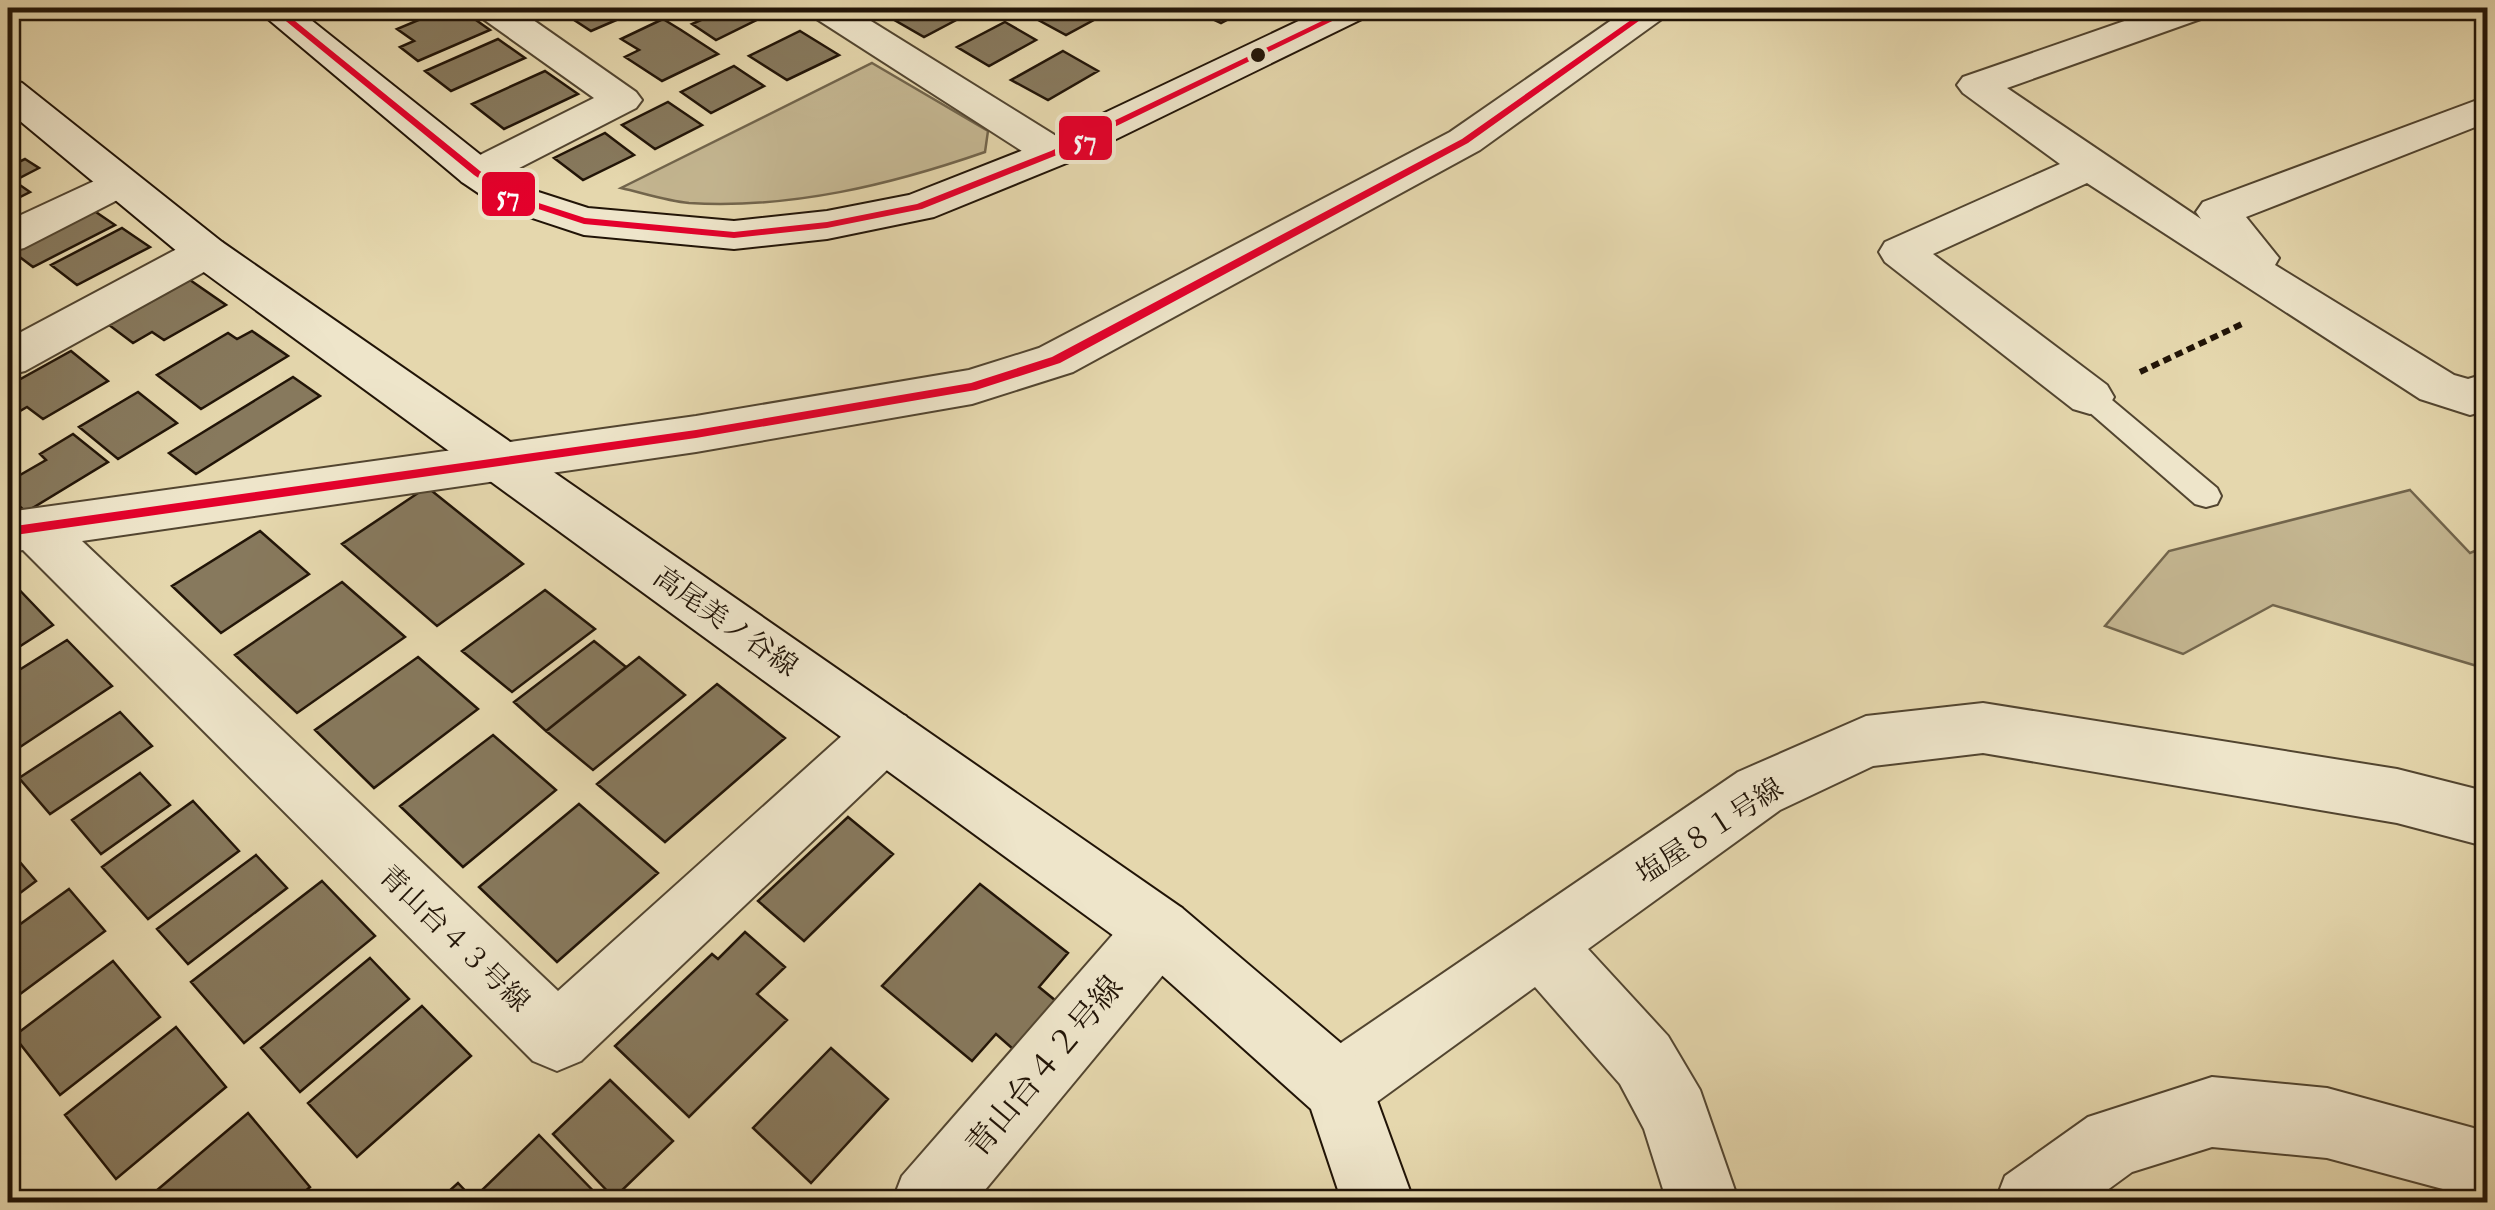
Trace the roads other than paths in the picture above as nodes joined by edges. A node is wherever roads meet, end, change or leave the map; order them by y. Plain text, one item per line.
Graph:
1 (274, 8) edge
2 (492, 8) edge
3 (824, 8) edge
4 (1354, 8) edge
5 (1653, 8) edge
6 (2196, 8) edge
7 (9, 95) edge
8 (2488, 108) edge
9 (1054, 153) junction
10 (2090, 166) junction
11 (477, 174) junction
12 (118, 183) junction
13 (8, 238) edge
14 (206, 252) junction
15 (2246, 267) junction
16 (8, 359) edge
17 (2488, 390) edge
18 (2090, 396) joint
19 (501, 462) junction
20 (2206, 496) dead end
21 (21, 530) edge
22 (885, 734) junction
23 (2488, 820) edge
24 (1160, 930) junction
25 (1541, 945) junction
26 (1338, 1087) junction
27 (2488, 1173) edge
28 (928, 1202) edge
29 (1378, 1202) edge
30 (1703, 1202) edge
31 (2032, 1202) edge

1 - 11 street
2 - 11 street
3 - 9 street
4 - 9 street
5 - 19 street
6 - 10 street
7 - 12 street, 高尾美ノ谷線
8 - 15 street
9 - 11 street
10 - 15 street
10 - 18 street
12 - 13 street
12 - 14 street, 高尾美ノ谷線
14 - 16 street
14 - 19 street, 高尾美ノ谷線
15 - 17 street
18 - 20 lane
19 - 21 street
19 - 22 street, 高尾美ノ谷線
21 - 22 street, 青山台４３号線
22 - 24 street, 高尾美ノ谷線
23 - 25 street, 塩屋８１号線
24 - 26 street, 高尾美ノ谷線
24 - 28 street, 青山台４２号線
25 - 26 street, 塩屋８１号線
25 - 30 street
26 - 29 street, 高尾美ノ谷線
27 - 31 street

